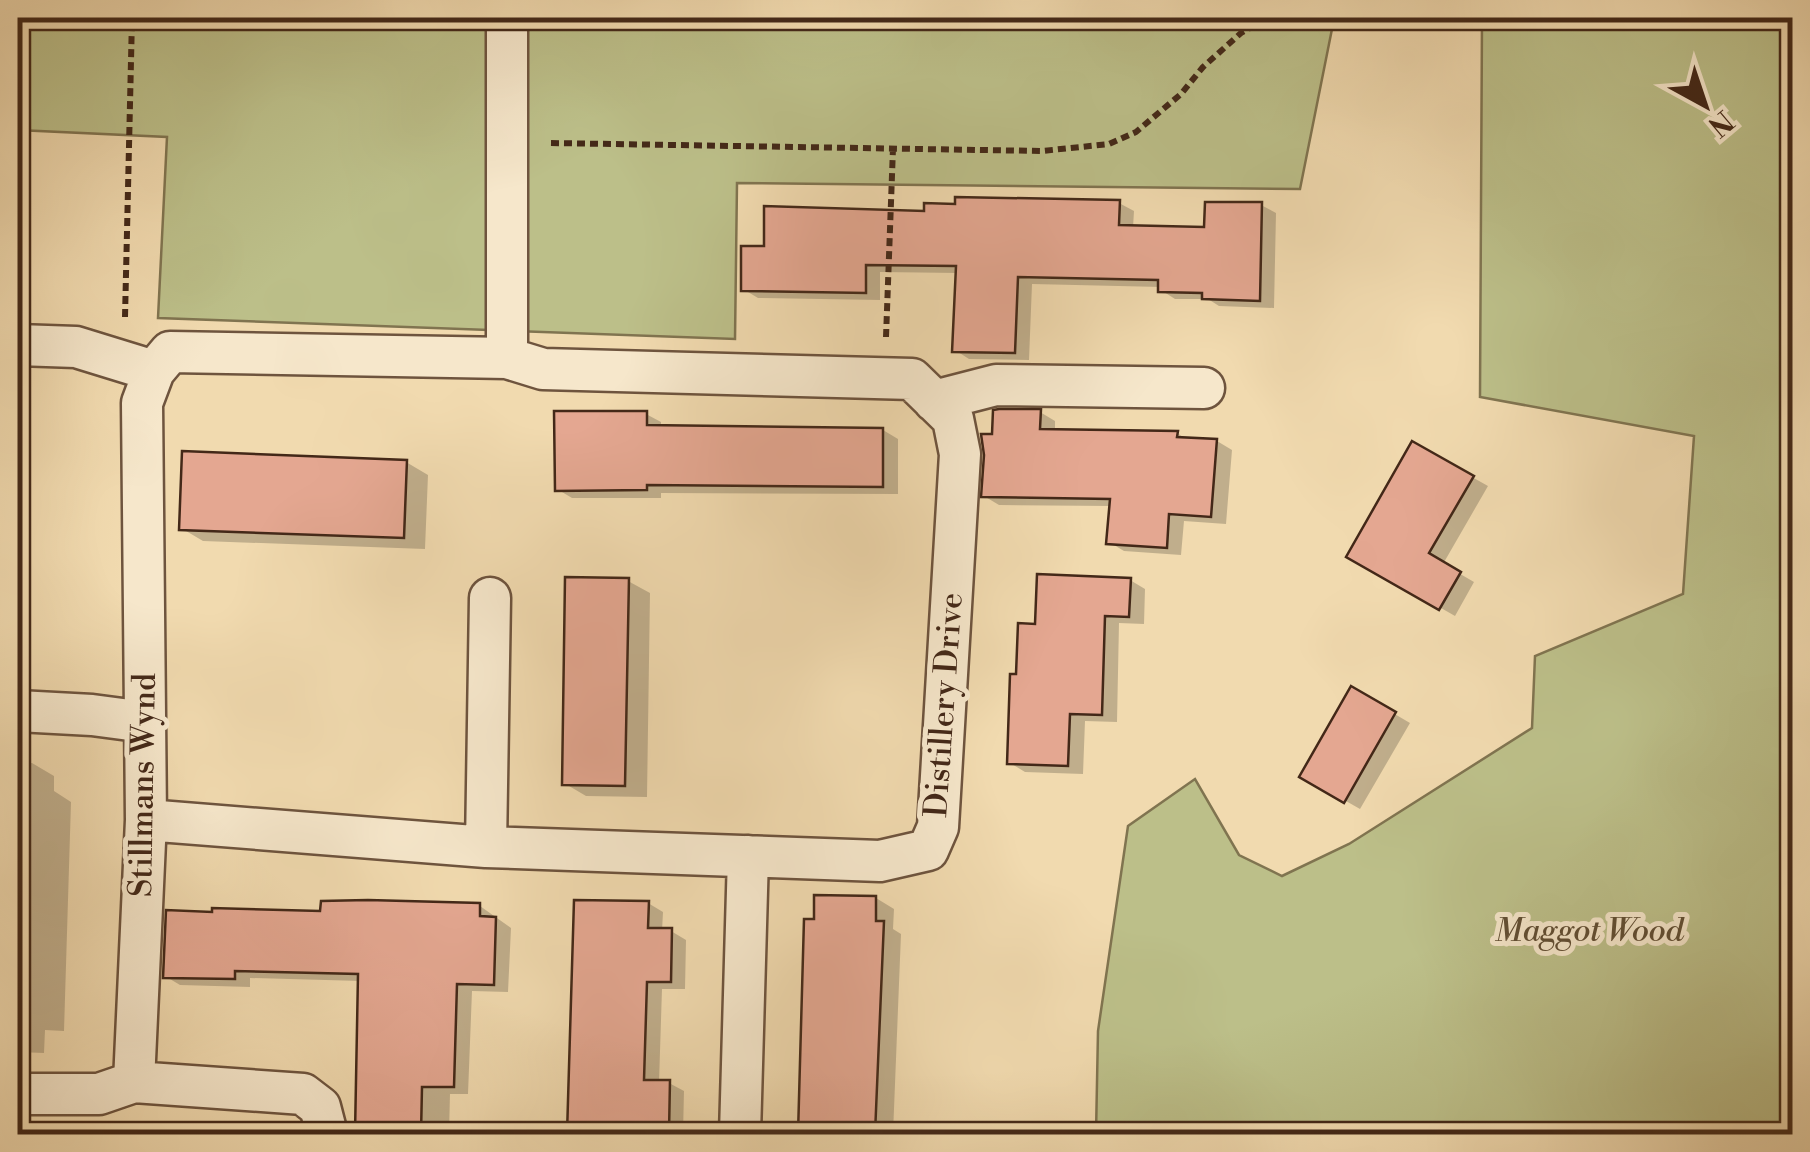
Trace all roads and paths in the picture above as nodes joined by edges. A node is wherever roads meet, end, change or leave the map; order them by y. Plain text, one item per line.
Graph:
1 (132, 18) edge
2 (507, 18) edge
3 (1268, 18) edge
4 (507, 142) junction
5 (893, 148) junction
6 (124, 317) junction
7 (143, 318) dead end
8 (18, 346) edge
9 (507, 358) junction
10 (154, 371) junction
11 (884, 378) junction
12 (1204, 388) dead end
13 (934, 400) junction
14 (490, 598) dead end
15 (18, 710) edge
16 (145, 722) junction
17 (146, 820) junction
18 (486, 847) junction
19 (748, 856) junction
20 (134, 1082) junction
21 (18, 1094) edge
22 (327, 1134) edge
23 (740, 1134) edge

1 - 6 path
2 - 4 street
3 - 5 path
4 - 5 path
4 - 9 street
5 - 11 path
6 - 7 path
6 - 10 path
8 - 10 street
9 - 10 street
9 - 11 street
10 - 16 street, Stillmans Wynd
11 - 13 street
12 - 13 street
13 - 19 street, Distillery Drive
14 - 18 street
15 - 16 street
16 - 17 street, Stillmans Wynd
17 - 18 street, Distillery Drive
17 - 20 street, Stillmans Wynd
18 - 19 street, Distillery Drive
19 - 23 street
20 - 21 street
20 - 22 street

